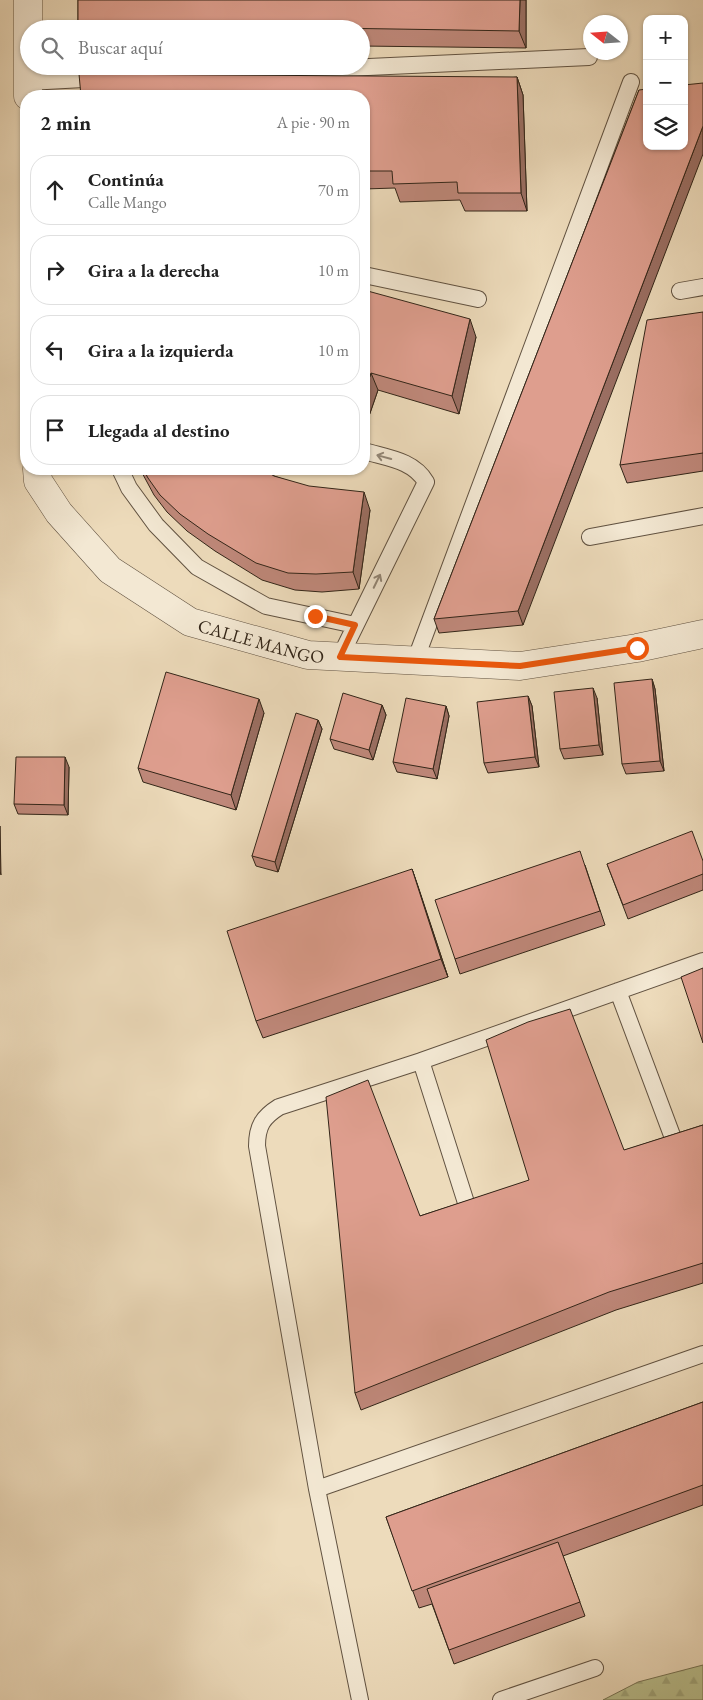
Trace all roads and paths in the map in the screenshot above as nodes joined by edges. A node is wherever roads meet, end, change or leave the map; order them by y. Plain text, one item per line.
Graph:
1 (28, 0) edge
2 (28, 20) edge
3 (583, 57) edge
4 (370, 67) edge
5 (28, 75) edge
6 (179, 75) edge
7 (156, 76) edge
8 (116, 78) edge
9 (631, 82) dead end
10 (28, 89) edge
11 (370, 276) edge
12 (703, 287) edge
13 (680, 291) dead end
14 (478, 299) dead end
15 (370, 453) edge
16 (38, 475) edge
17 (123, 475) edge
18 (703, 516) edge
19 (590, 536) dead end
20 (355, 625) junction
21 (703, 634) edge
22 (340, 657) junction
23 (415, 661) junction
24 (703, 961) edge
25 (618, 991) junction
26 (421, 1061) junction
27 (676, 1146) edge
28 (468, 1209) edge
29 (703, 1354) edge
30 (317, 1489) junction
31 (595, 1668) dead end
32 (360, 1700) edge
33 (501, 1700) edge

1 - 2 street
3 - 4 lane
5 - 10 street
6 - 7 lane
8 - 10 lane
9 - 23 lane
11 - 14 lane
12 - 13 lane
20 -> 15 lane
16 - 22 street, CALLE MANGO
17 - 20 lane
18 - 19 lane
20 - 22 lane
21 - 23 street, CALLE MANGO
22 - 23 street, CALLE MANGO
24 - 25 lane
25 - 26 lane
25 - 27 lane
26 - 28 lane
26 - 30 lane
29 - 30 lane
30 - 32 lane
31 - 33 lane

